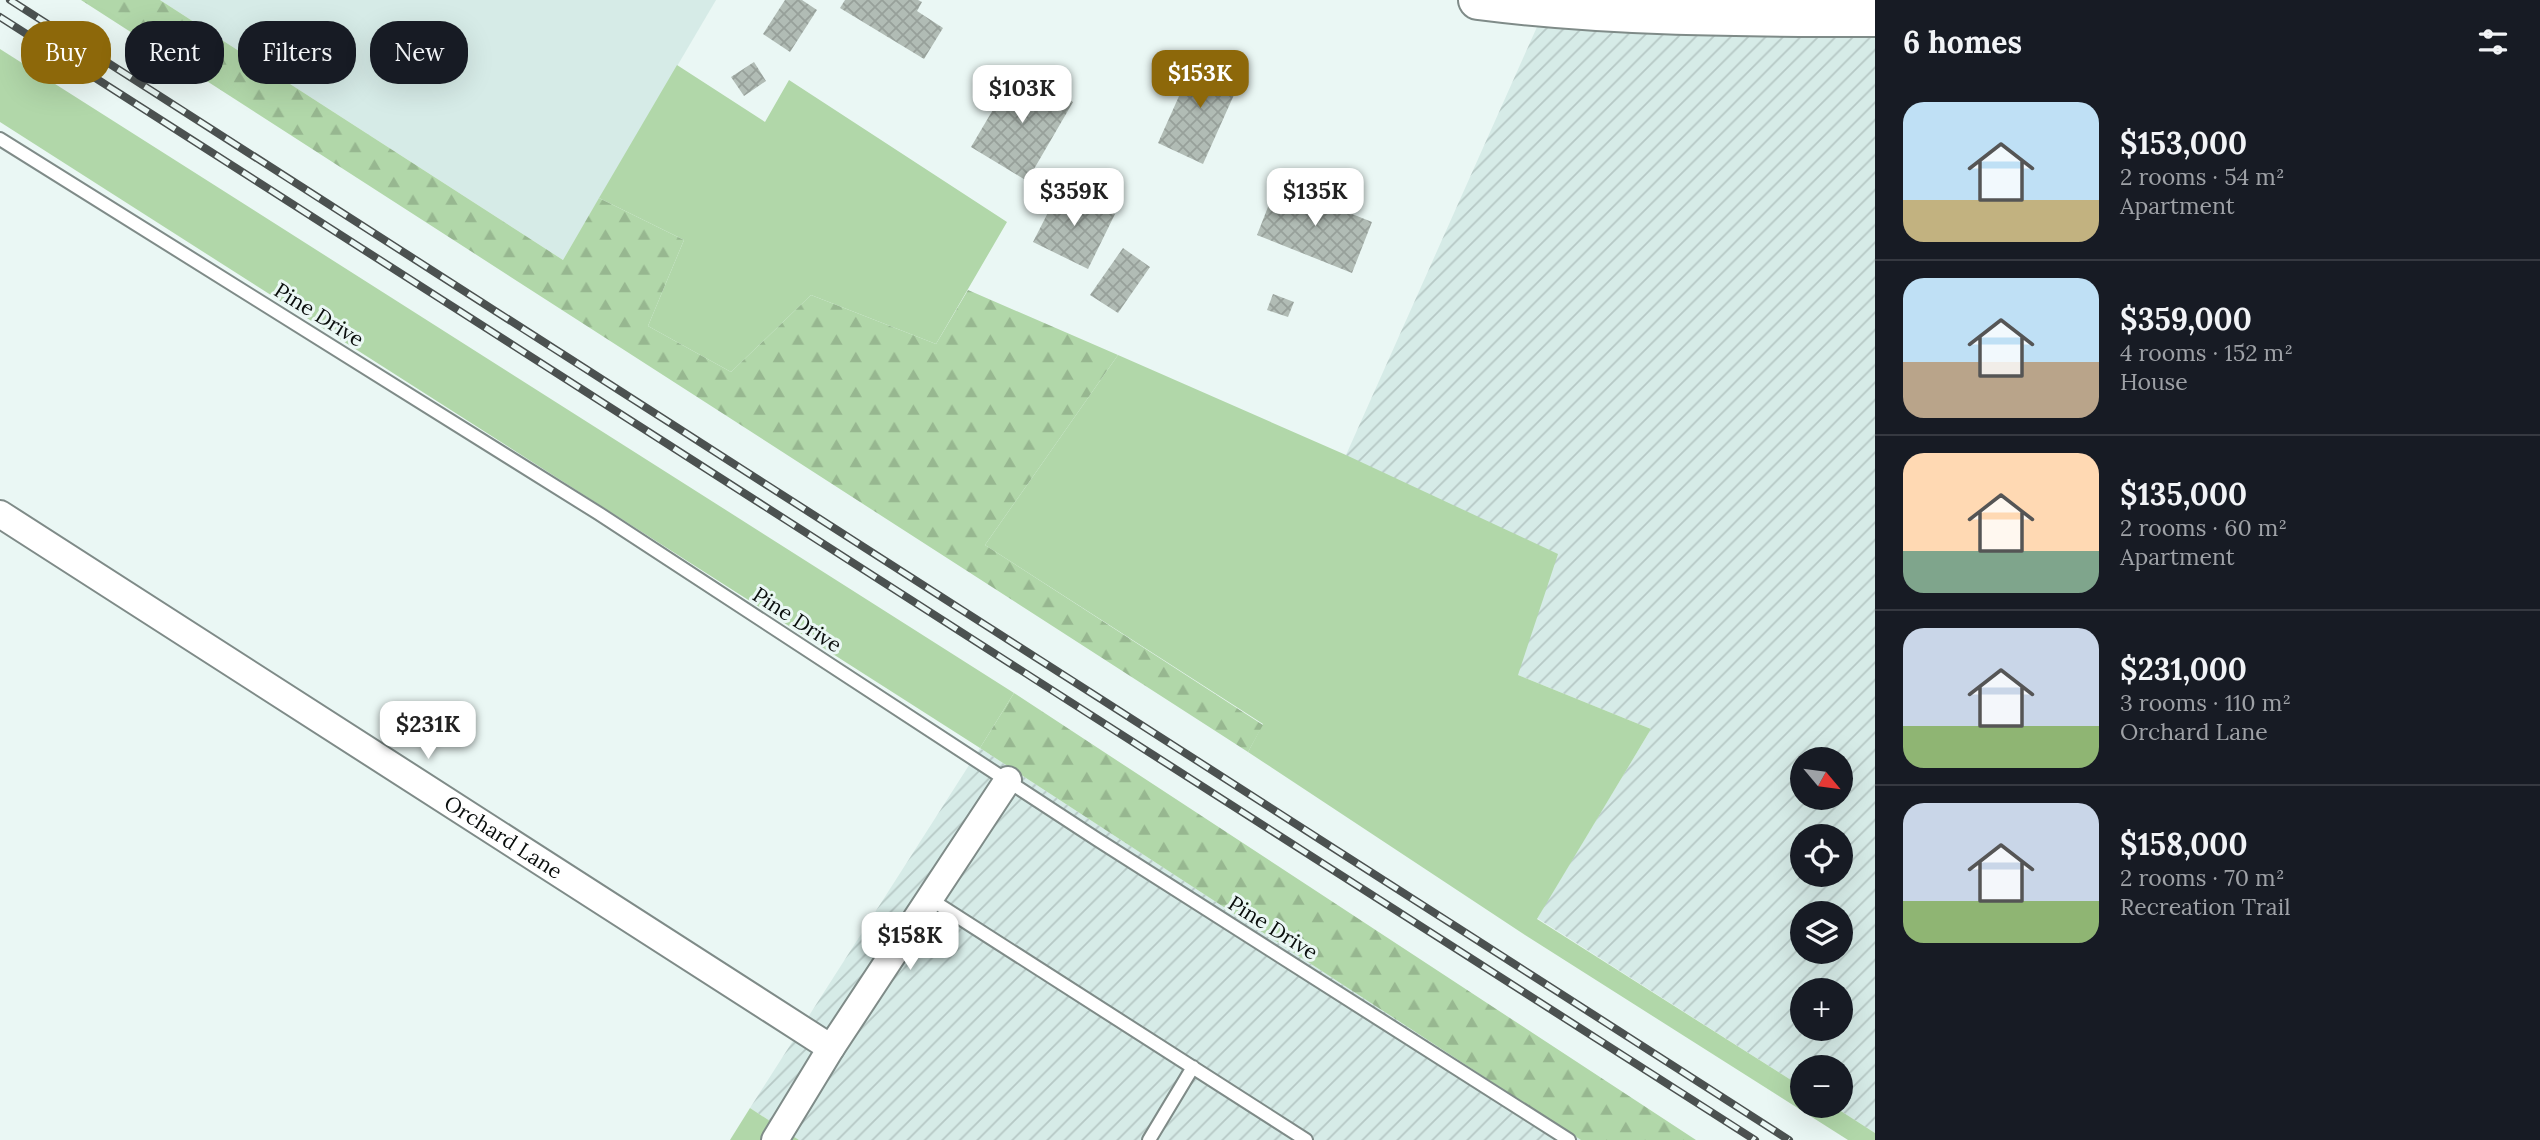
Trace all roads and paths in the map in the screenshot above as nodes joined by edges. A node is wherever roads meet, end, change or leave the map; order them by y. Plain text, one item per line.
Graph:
1 (1478, 0) edge
2 (1875, 18) edge
3 (0, 139) edge
4 (0, 514) edge
5 (1008, 780) junction
6 (930, 899) junction
7 (831, 1048) junction
8 (1193, 1068) junction
9 (775, 1140) edge
10 (1149, 1140) edge
11 (1306, 1140) edge
12 (1569, 1140) edge

1 - 2 main road
3 - 5 lane, Pine Drive
4 - 7 street, Orchard Lane
5 - 6 street
5 - 12 lane, Pine Drive
6 - 7 street
6 - 8 lane
7 - 9 street
8 - 10 lane
8 - 11 lane

